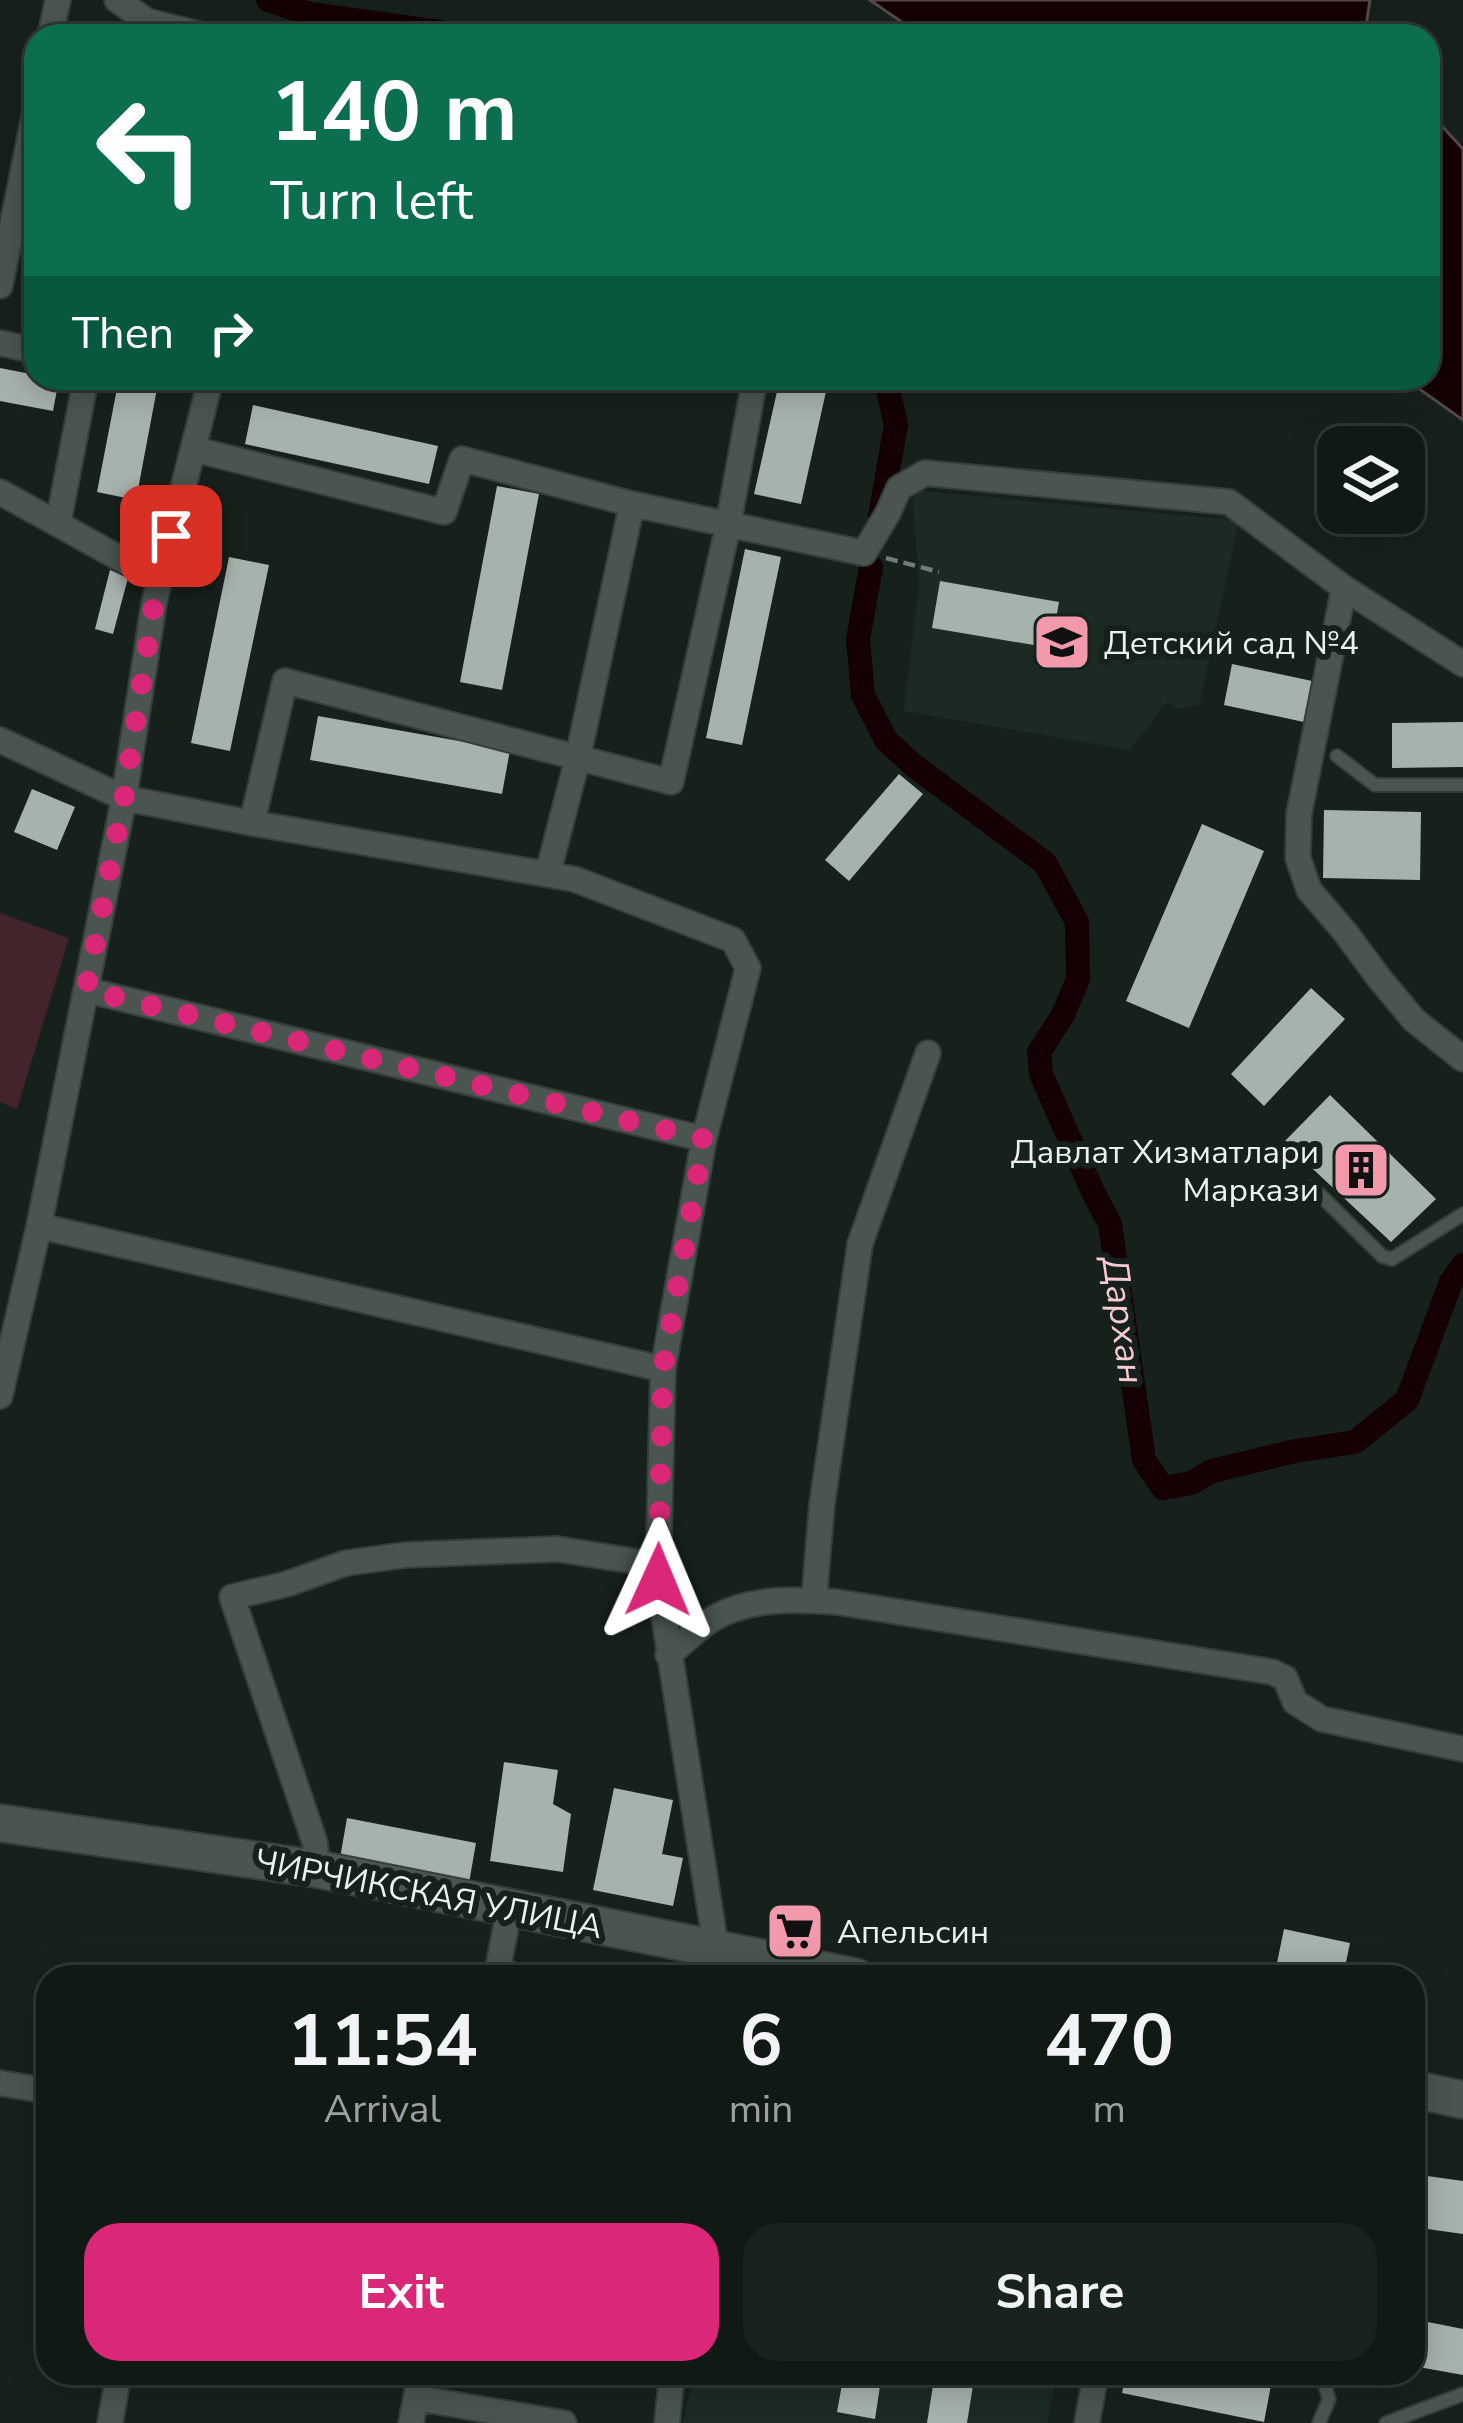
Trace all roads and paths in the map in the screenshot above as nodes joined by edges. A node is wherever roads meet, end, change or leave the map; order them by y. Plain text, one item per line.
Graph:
1 (117, 0) edge
2 (159, 24) edge
3 (24, 167) edge
4 (0, 286) edge
5 (84, 390) edge
6 (209, 390) edge
7 (752, 390) edge
8 (193, 448) junction
9 (0, 492) edge
10 (632, 504) junction
11 (58, 524) junction
12 (728, 526) junction
13 (864, 553) junction
14 (939, 572) dead end
15 (159, 580) junction
16 (1344, 588) junction
17 (1463, 664) edge
18 (0, 740) edge
19 (1337, 756) dead end
20 (578, 757) junction
21 (1463, 785) edge
22 (124, 798) junction
23 (252, 824) junction
24 (552, 874) junction
25 (86, 990) junction
26 (928, 1053) dead end
27 (1463, 1059) edge
28 (704, 1139) junction
29 (1312, 1186) dead end
30 (1463, 1214) edge
31 (39, 1226) junction
32 (663, 1369) junction
33 (0, 1396) edge
34 (658, 1565) junction
35 (814, 1600) junction
36 (668, 1654) junction
37 (1463, 1749) edge
38 (0, 1823) edge
39 (317, 1868) junction
40 (510, 1906) junction
41 (728, 1959) edge
42 (498, 1965) edge
43 (771, 1965) edge
44 (0, 2083) edge
45 (36, 2089) edge
46 (1425, 2092) edge
47 (1463, 2100) edge
48 (117, 2385) edge
49 (671, 2385) edge
50 (1094, 2385) edge
51 (1325, 2385) edge
52 (1463, 2394) edge
53 (416, 2398) edge
54 (110, 2423) edge
55 (565, 2423) edge
56 (667, 2423) edge
57 (1087, 2423) edge
58 (1319, 2423) edge
59 (1386, 2423) edge

1 - 2 street
3 - 4 street
5 - 11 street
6 - 8 street
7 - 12 street
8 - 10 street
8 - 15 street
9 - 11 street
10 - 12 street
10 - 20 street
11 - 15 street
12 - 13 street
12 - 20 street
13 - 14 path
13 - 16 street
15 - 22 street
16 - 17 street
16 - 27 street
18 - 22 street
19 - 21 lane
20 - 23 street
20 - 24 street
22 - 23 street
22 - 25 street
23 - 24 street
24 - 28 street
25 - 28 street
25 - 31 street
26 - 35 street
28 - 32 street
29 - 30 lane
31 - 32 street
31 - 33 street
32 - 34 street
34 - 36 street
34 - 39 street
35 - 36 street
35 - 37 street
36 - 41 street
38 - 39 main road, ЧИРЧИКСКАЯ УЛИЦА
39 - 40 main road, ЧИРЧИКСКАЯ УЛИЦА
40 - 41 main road, ЧИРЧИКСКАЯ УЛИЦА
40 - 42 street
41 - 43 main road, ЧИРЧИКСКАЯ УЛИЦА
44 - 45 street
46 - 47 main road
48 - 54 street
49 - 56 street
50 - 57 street
51 - 58 lane
52 - 59 lane
53 - 55 street

